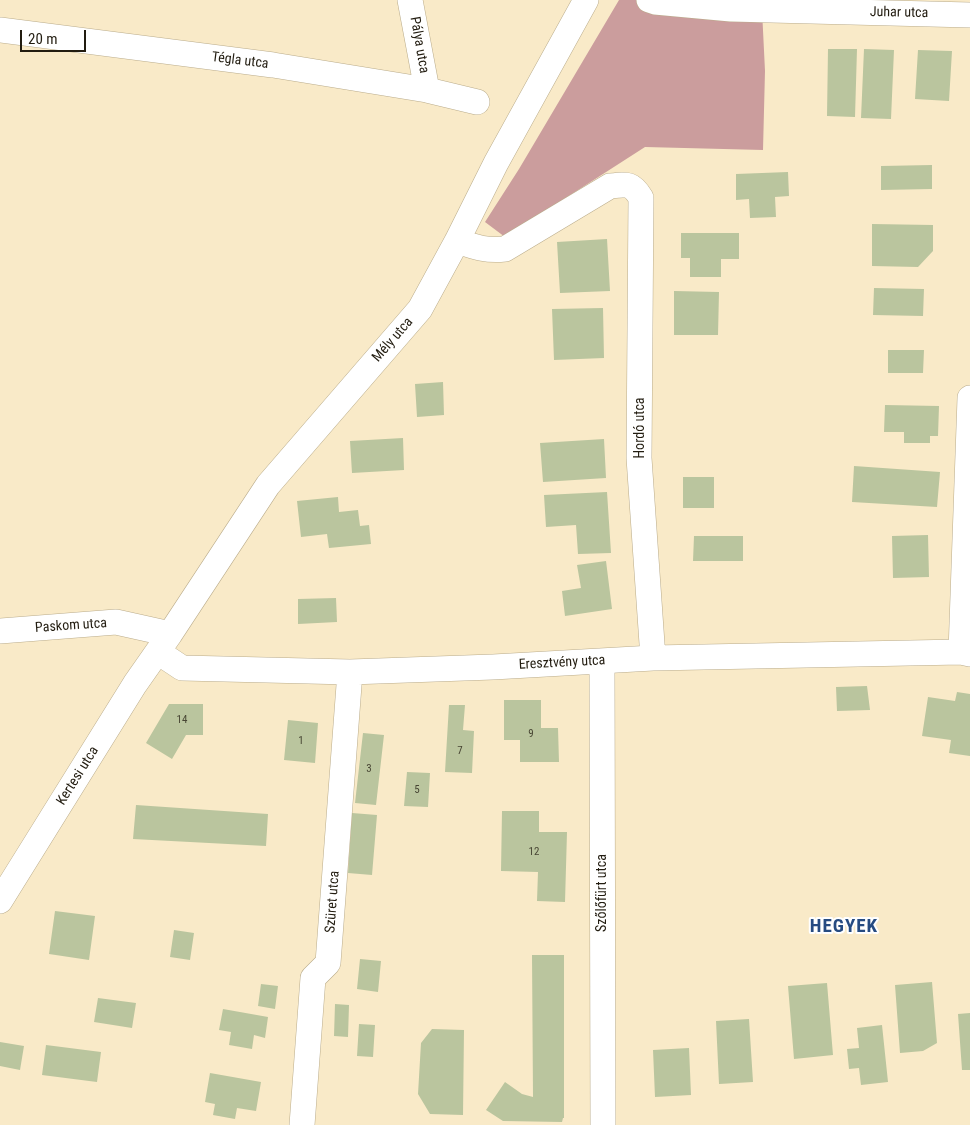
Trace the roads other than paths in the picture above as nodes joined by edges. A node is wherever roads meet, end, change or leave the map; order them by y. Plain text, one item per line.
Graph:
1 (410, 0) edge
2 (586, 0) edge
3 (649, 0) edge
4 (970, 15) edge
5 (0, 30) edge
6 (426, 90) junction
7 (477, 102) dead end
8 (458, 241) junction
9 (970, 398) edge
10 (0, 631) edge
11 (164, 643) junction
12 (966, 653) edge
13 (653, 658) junction
14 (602, 661) junction
15 (350, 672) junction
16 (0, 901) edge
17 (302, 1125) edge
18 (603, 1125) edge

1 - 6 street, Pálya utca
2 - 8 street, Mély utca
3 - 4 street, Juhar utca
5 - 6 street, Tégla utca
6 - 7 street, Tégla utca
8 - 11 street, Mély utca
8 - 13 street, Hordó utca
9 - 12 street
10 - 11 street, Paskom utca
11 - 15 street, Eresztvény utca
11 - 16 street, Kertesi utca
12 - 13 street, Eresztvény utca
13 - 14 street, Eresztvény utca
14 - 15 street, Eresztvény utca
14 - 18 street, Szőlőfürt utca
15 - 17 street, Szüret utca

